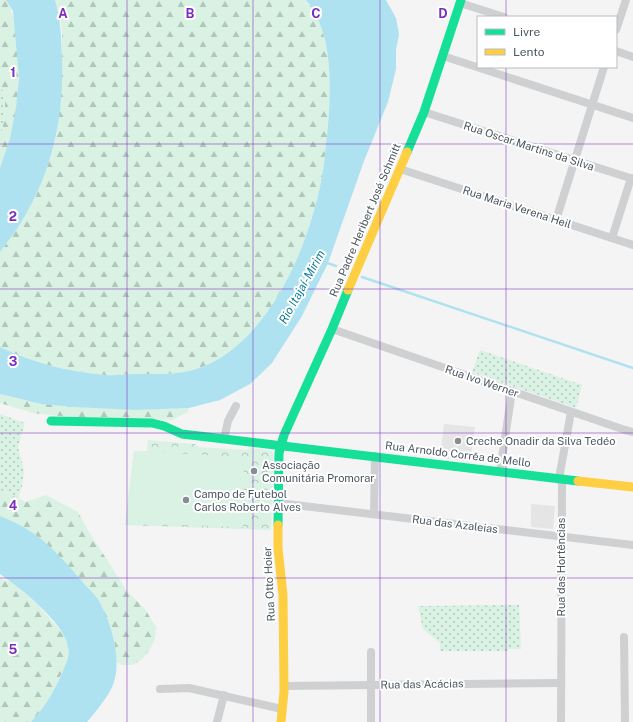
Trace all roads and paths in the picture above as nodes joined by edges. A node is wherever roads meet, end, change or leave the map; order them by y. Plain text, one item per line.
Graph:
1 (626, 0) edge
2 (461, 2) edge
3 (501, 16) edge
4 (617, 27) edge
5 (617, 51) edge
6 (443, 56) junction
7 (633, 57) edge
8 (477, 67) edge
9 (479, 68) edge
10 (604, 68) edge
11 (592, 106) junction
12 (424, 112) junction
13 (633, 118) edge
14 (575, 161) junction
15 (400, 169) junction
16 (632, 179) edge
17 (556, 220) junction
18 (612, 238) junction
19 (633, 245) edge
20 (332, 329) junction
21 (512, 391) junction
22 (236, 406) dead end
23 (571, 412) junction
24 (51, 420) dead end
25 (633, 432) edge
26 (224, 439) junction
27 (281, 445) junction
28 (375, 456) junction
29 (500, 471) junction
30 (561, 479) junction
31 (633, 487) edge
32 (278, 503) junction
33 (374, 514) junction
34 (561, 537) junction
35 (633, 545) edge
36 (624, 637) dead end
37 (372, 652) dead end
38 (561, 683) junction
39 (372, 685) junction
40 (284, 686) junction
41 (160, 689) dead end
42 (224, 695) junction
43 (282, 709) junction
44 (217, 722) edge
45 (281, 722) edge
46 (371, 722) edge
47 (561, 722) edge
48 (625, 722) edge

1 - 4 street
2 - 3 street
2 - 6 street, Rua Padre Heribert José Schmitt
5 - 7 street
6 - 8 street
6 - 12 street, Rua Padre Heribert José Schmitt
9 - 11 street
10 - 11 street
11 - 13 street
11 - 14 street
12 - 14 street, Rua Oscar Martins da Silva
12 - 15 street, Rua Padre Heribert José Schmitt
14 - 16 street, Rua Oscar Martins da Silva
14 - 17 street
15 - 17 street, Rua Maria Verena Heil
15 - 20 street, Rua Padre Heribert José Schmitt
16 - 18 street
17 - 18 street, Rua Maria Verena Heil
18 - 19 street, Rua Maria Verena Heil
20 - 21 street, Rua Ivo Werner
20 - 27 street, Rua Padre Heribert José Schmitt
21 - 23 street, Rua Ivo Werner
21 - 29 street
22 - 26 street
23 - 25 street, Rua Ivo Werner
23 - 30 street, Rua das Hortências
24 - 26 street, Rua Arnoldo Corrêa de Mello
26 - 27 street, Rua Arnoldo Corrêa de Mello
27 - 28 street, Rua Arnoldo Corrêa de Mello
27 - 32 street, Rua Otto Hoier
28 - 29 street, Rua Arnoldo Corrêa de Mello
28 - 33 street
29 - 30 street, Rua Arnoldo Corrêa de Mello
30 - 31 street, Rua Arnoldo Corrêa de Mello
30 - 34 street, Rua das Hortências
32 - 33 street, Rua das Azaleias
32 - 40 street, Rua Otto Hoier
33 - 34 street, Rua das Azaleias
34 - 35 street, Rua das Azaleias
34 - 38 street, Rua das Hortências
36 - 48 street
37 - 39 street
38 - 39 street, Rua das Acácias
38 - 47 street, Rua das Hortências
39 - 40 street, Rua das Acácias
39 - 46 street
40 - 43 street, Rua Otto Hoier
41 - 42 street
42 - 43 street
42 - 44 street
43 - 45 street, Rua Otto Hoier

